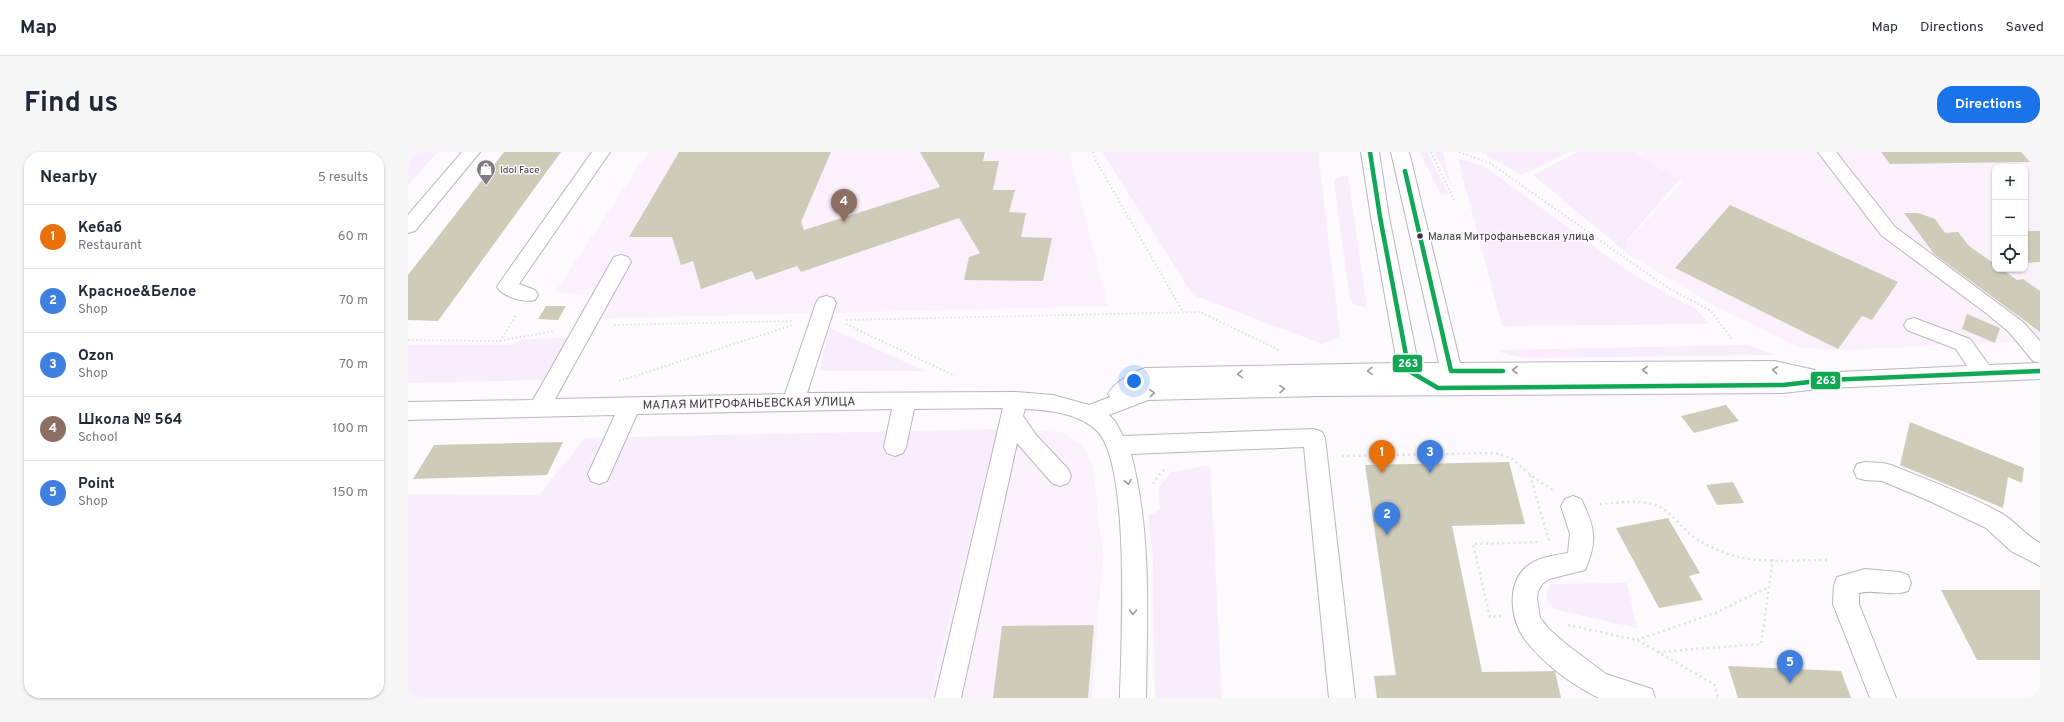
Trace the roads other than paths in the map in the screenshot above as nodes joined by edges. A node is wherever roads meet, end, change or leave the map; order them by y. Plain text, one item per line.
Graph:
1 (471, 152) edge
2 (601, 152) edge
3 (1370, 152) edge
4 (1400, 152) edge
5 (1827, 152) edge
6 (408, 227) edge
7 (621, 262) dead end
8 (528, 295) road end
9 (826, 303) dead end
10 (1914, 325) dead end
11 (2040, 355) edge
12 (1408, 371) junction
13 (1451, 371) junction
14 (2040, 371) edge
15 (1984, 374) junction
16 (1827, 380) junction
17 (1438, 388) junction
18 (905, 400) junction
19 (793, 402) junction
20 (630, 406) junction
21 (539, 408) junction
22 (1014, 409) junction
23 (408, 411) edge
24 (1089, 414) junction
25 (1119, 444) junction
26 (895, 447) dead end
27 (1865, 471) dead end
28 (599, 474) dead end
29 (1060, 476) dead end
30 (1574, 501) road end
31 (2040, 555) edge
32 (1898, 583) dead end
33 (1601, 692) edge
34 (948, 698) edge
35 (1133, 698) edge
36 (1342, 698) edge
37 (1642, 698) edge
38 (1882, 698) edge

1 - 6 street
2 - 8 street
3 - 12 street
4 - 13 street
5 - 11 street
7 - 21 street
9 - 19 street
10 - 15 street
12 - 13 street
12 - 17 street
12 -> 24 street
16 -> 13 street
13 - 17 street
14 - 15 street
15 - 16 street
16 - 17 street
24 -> 17 street
18 - 19 street, МАЛАЯ МИТРОФАНЬЕВСКАЯ УЛИЦА
18 - 22 street, МАЛАЯ МИТРОФАНЬЕВСКАЯ УЛИЦА
18 - 26 street
19 - 20 street, МАЛАЯ МИТРОФАНЬЕВСКАЯ УЛИЦА
20 - 21 street, МАЛАЯ МИТРОФАНЬЕВСКАЯ УЛИЦА
20 - 28 street
21 - 23 street, МАЛАЯ МИТРОФАНЬЕВСКАЯ УЛИЦА
22 - 24 street, МАЛАЯ МИТРОФАНЬЕВСКАЯ УЛИЦА
22 - 29 street
22 - 34 street
24 - 25 street, МАЛАЯ МИТРОФАНЬЕВСКАЯ УЛИЦА
25 -> 35 street, МАЛАЯ МИТРОФАНЬЕВСКАЯ УЛИЦА
25 - 36 street
27 - 31 street
30 - 33 street
32 - 38 street
33 - 37 street

